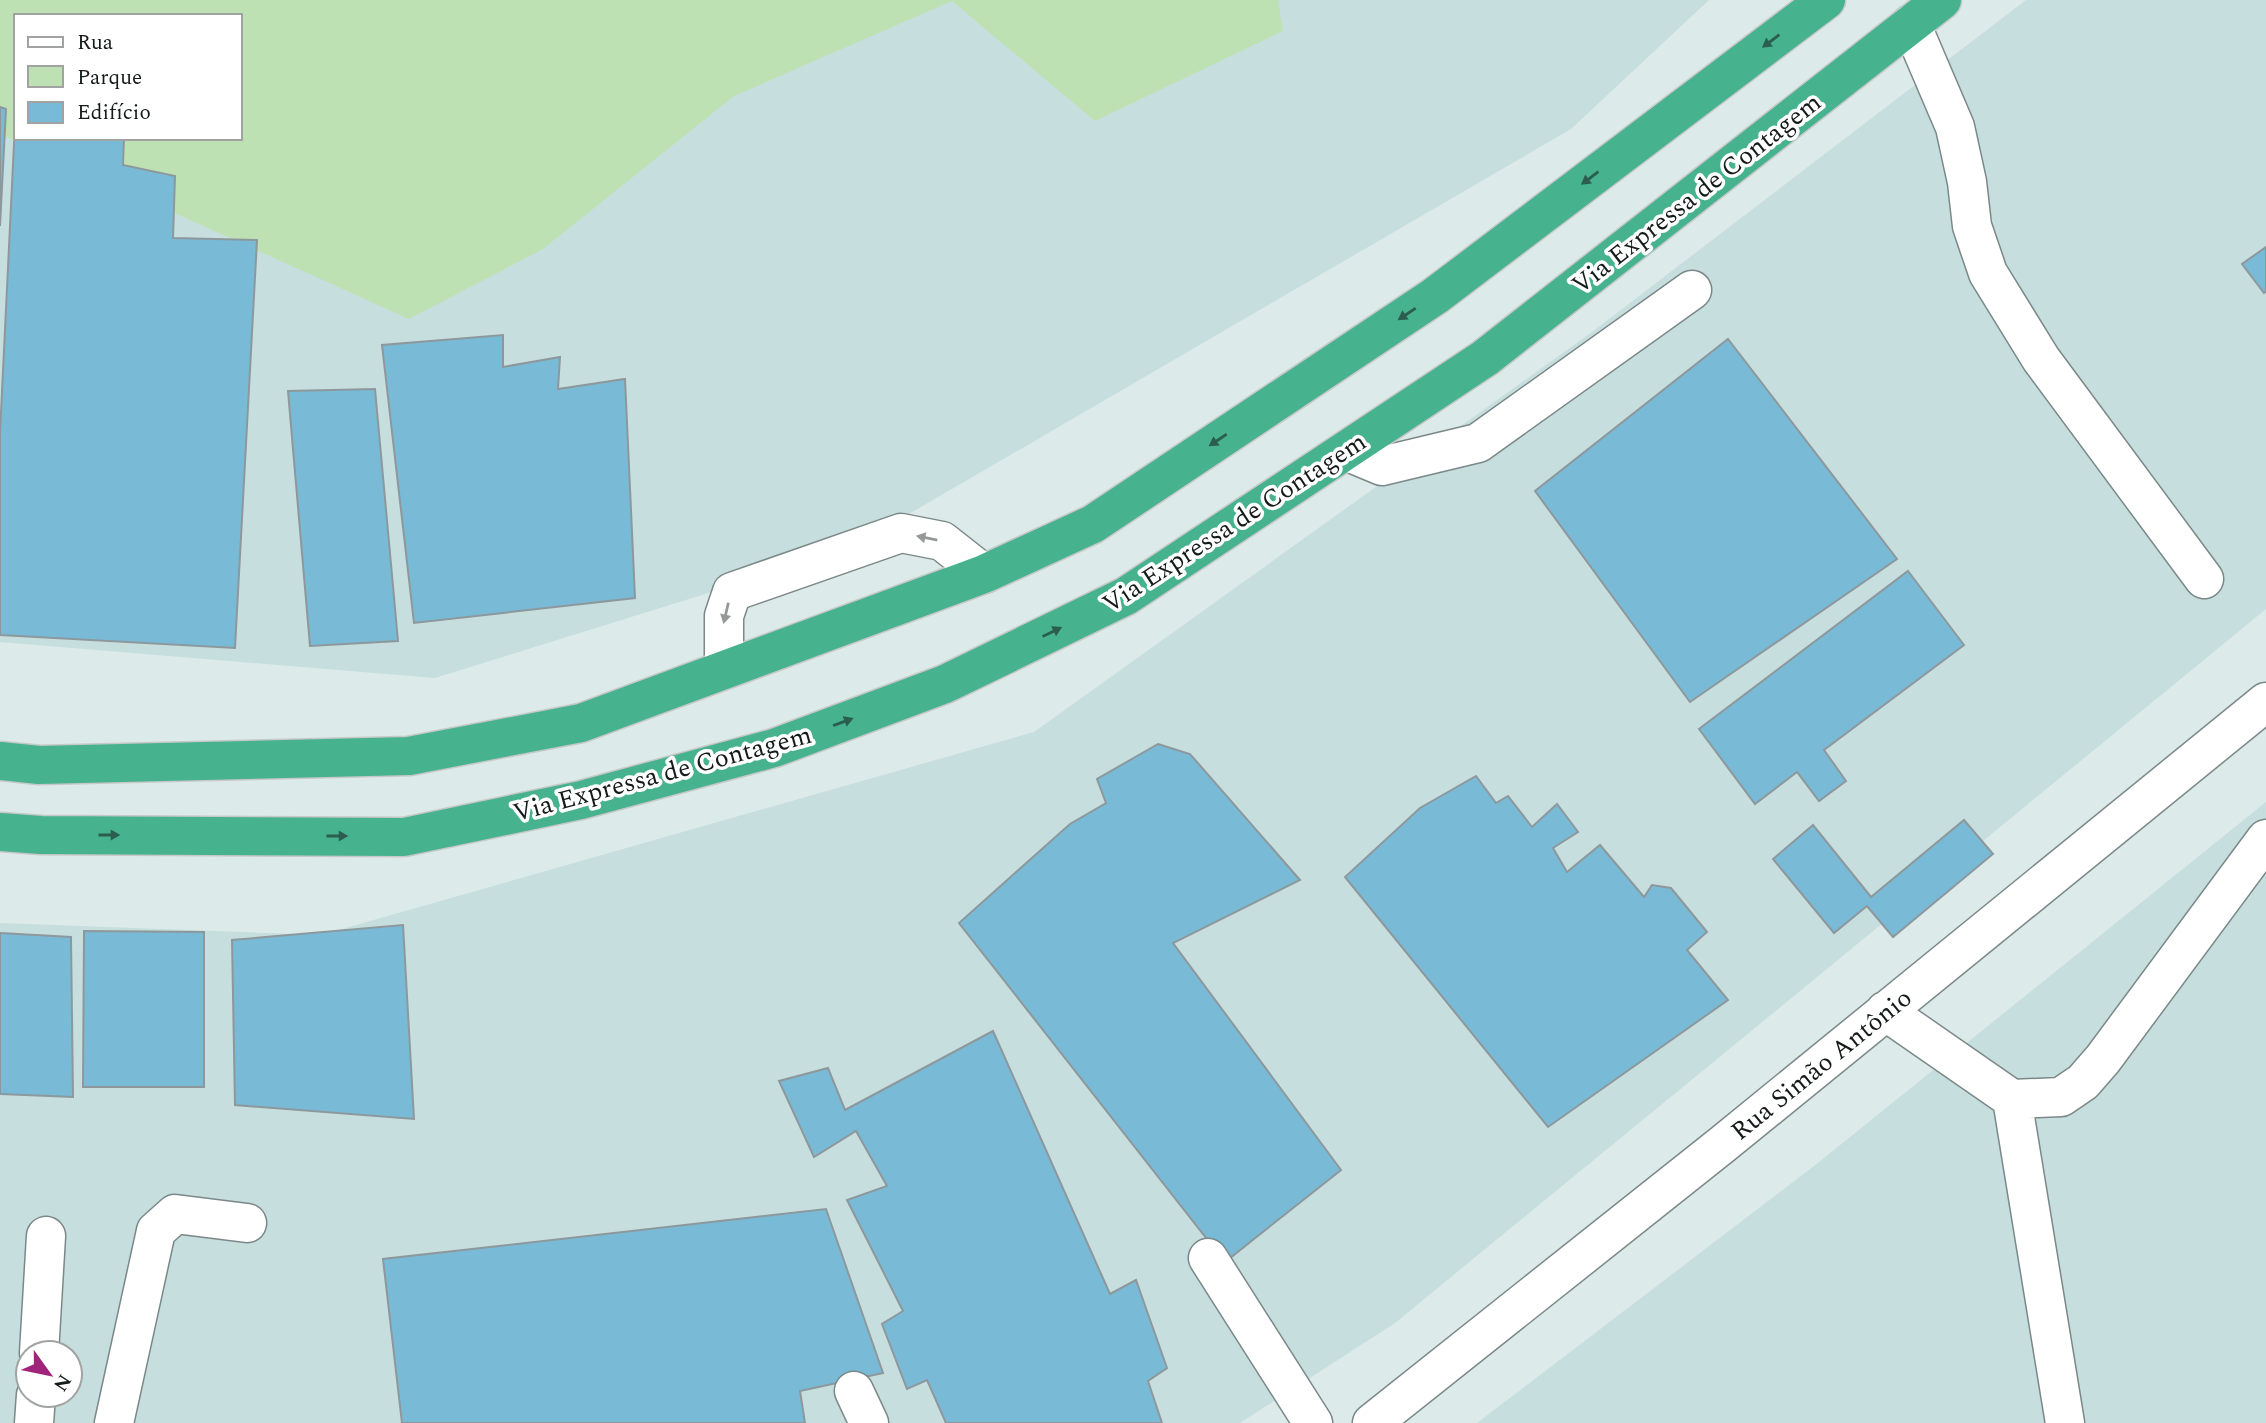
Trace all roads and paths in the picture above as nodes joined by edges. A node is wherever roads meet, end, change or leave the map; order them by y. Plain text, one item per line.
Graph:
1 (1826, 0) edge
2 (1942, 0) edge
3 (1911, 24) junction
4 (1692, 290) dead end
5 (1346, 451) junction
6 (984, 574) junction
7 (2204, 579) dead end
8 (724, 669) junction
9 (2266, 702) edge
10 (0, 761) edge
11 (0, 832) edge
12 (2266, 839) edge
13 (1885, 1012) junction
14 (2012, 1099) junction
15 (247, 1223) dead end
16 (46, 1236) dead end
17 (1208, 1258) dead end
18 (40, 1339) edge
19 (114, 1423) edge
20 (1313, 1423) edge
21 (1372, 1423) edge
22 (2065, 1423) edge

1 -> 6 highway
2 - 3 highway, Via Expressa de Contagem
3 - 5 highway, Via Expressa de Contagem
3 - 7 street
4 - 5 street
11 -> 5 highway, Via Expressa de Contagem
6 - 8 highway
6 -> 8 street
8 - 10 highway
9 - 13 street, Rua Simão Antônio
12 - 14 street
13 - 14 street
13 - 21 street, Rua Simão Antônio
14 - 22 street
15 - 19 street
16 - 18 street
17 - 20 street

